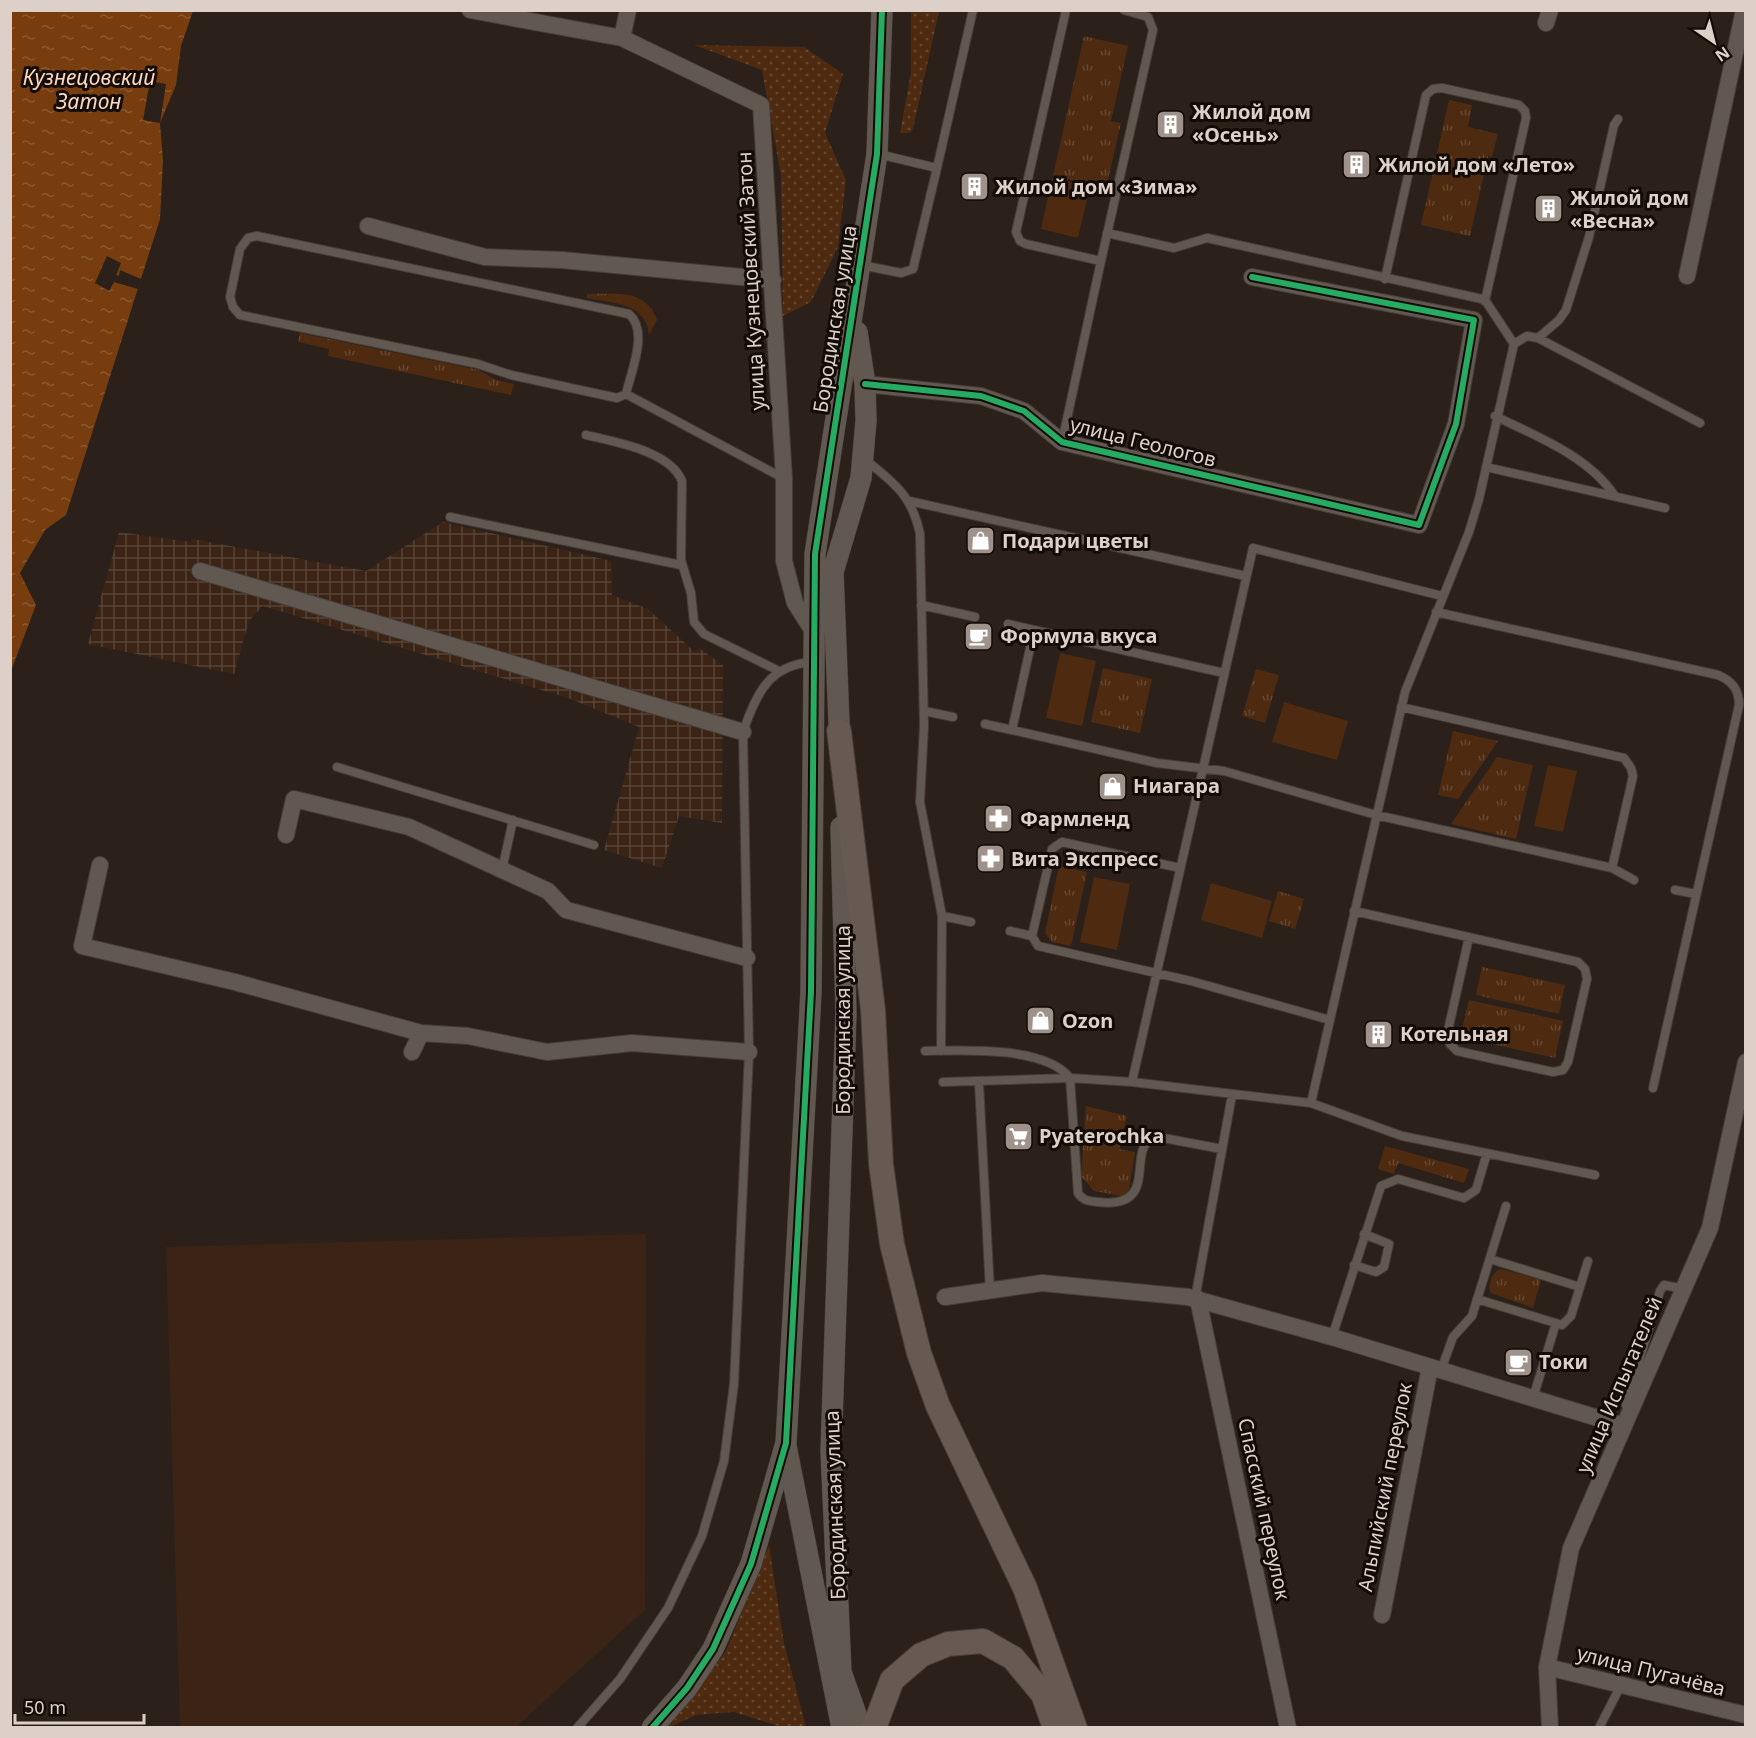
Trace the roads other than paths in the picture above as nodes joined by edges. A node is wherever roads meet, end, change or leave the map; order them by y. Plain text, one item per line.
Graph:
1 (470, 10) edge
2 (628, 10) edge
3 (882, 10) edge
4 (973, 10) edge
5 (1066, 10) edge
6 (1124, 10) edge
7 (1744, 10) edge
8 (622, 38) junction
9 (1618, 119) dead end
10 (878, 154) junction
11 (937, 168) junction
12 (368, 226) dead end
13 (1107, 233) junction
14 (1101, 261) junction
15 (859, 265) junction
16 (1687, 276) dead end
17 (1252, 277) dead end
18 (1385, 279) junction
19 (773, 280) junction
20 (1485, 301) junction
21 (855, 313) junction
22 (1538, 338) junction
23 (1514, 344) junction
24 (865, 384) junction
25 (626, 394) junction
26 (1496, 417) junction
27 (1700, 423) dead end
28 (586, 435) dead end
29 (1062, 442) junction
30 (863, 458) junction
31 (1486, 467) junction
32 (784, 478) junction
33 (1615, 496) junction
34 (909, 501) junction
35 (1665, 507) dead end
36 (450, 517) dead end
37 (681, 565) junction
38 (200, 571) dead end
39 (1246, 576) junction
40 (1442, 596) junction
41 (921, 605) junction
42 (1436, 612) junction
43 (975, 617) dead end
44 (1008, 624) dead end
45 (1034, 630) junction
46 (813, 631) junction
47 (813, 662) junction
48 (779, 671) junction
49 (1224, 673) junction
50 (1401, 707) junction
51 (924, 711) junction
52 (953, 717) dead end
53 (985, 724) dead end
54 (1012, 730) junction
55 (839, 731) junction
56 (743, 732) junction
57 (337, 767) dead end
58 (1203, 769) junction
59 (1376, 815) junction
60 (513, 820) junction
61 (286, 835) dead end
62 (594, 844) dead end
63 (100, 865) dead end
64 (1180, 868) junction
65 (1612, 868) junction
66 (502, 870) junction
67 (1634, 880) dead end
68 (1675, 890) dead end
69 (1696, 894) junction
70 (1354, 911) junction
71 (942, 916) junction
72 (971, 922) dead end
73 (1010, 931) dead end
74 (1032, 936) junction
75 (1469, 937) junction
76 (747, 958) junction
77 (1156, 973) junction
78 (1330, 1020) junction
79 (421, 1033) junction
80 (925, 1051) dead end
81 (941, 1051) junction
82 (412, 1052) dead end
83 (749, 1052) junction
84 (1746, 1062) edge
85 (1070, 1078) junction
86 (943, 1082) dead end
87 (1132, 1082) junction
88 (979, 1083) junction
89 (1653, 1088) dead end
90 (1232, 1095) junction
91 (1311, 1103) junction
92 (1222, 1149) junction
93 (1487, 1153) junction
94 (1595, 1175) dead end
95 (1506, 1206) dead end
96 (1364, 1234) junction
97 (1490, 1259) junction
98 (1588, 1261) dead end
99 (1354, 1265) junction
100 (1580, 1287) junction
101 (990, 1291) junction
102 (945, 1297) dead end
103 (1196, 1299) junction
104 (1477, 1299) junction
105 (1556, 1323) junction
106 (1332, 1337) junction
107 (1436, 1369) junction
108 (1533, 1398) junction
109 (1622, 1425) junction
110 (786, 1443) junction
111 (1382, 1615) dead end
112 (1547, 1667) junction
113 (1622, 1685) junction
114 (1746, 1715) edge
115 (577, 1728) edge
116 (652, 1728) edge
117 (842, 1728) edge
118 (861, 1728) edge
119 (874, 1728) edge
120 (1054, 1728) edge
121 (1075, 1728) edge
122 (1288, 1728) edge
123 (1550, 1728) edge
124 (1599, 1728) edge

1 - 8 street
2 - 8 street
3 - 10 street, Бородинская улица
4 - 11 lane
5 - 14 lane
6 - 13 lane
7 - 16 street
8 - 19 street, улица Кузнецовский Затон
9 - 22 lane
10 - 11 lane
10 - 15 street, Бородинская улица
11 - 15 lane
12 - 19 street
13 - 14 lane
13 - 18 lane
14 - 29 lane
15 - 21 street, Бородинская улица
17 - 29 street, улица Геологов
18 - 20 lane
18 - 20 lane
19 - 32 street, улица Кузнецовский Затон
20 - 23 lane
21 - 24 street, Бородинская улица
21 - 46 street, Бородинская улица
22 - 23 lane
22 - 27 lane
23 - 26 lane
24 - 29 street, улица Геологов
24 - 30 street, Бородинская улица
25 - 25 lane
25 - 32 lane
26 - 31 lane
26 - 33 lane
28 - 37 lane
30 - 34 lane
30 - 55 street, Бородинская улица
31 - 33 lane
31 - 40 lane
32 - 46 street, улица Кузнецовский Затон
33 - 35 lane
34 - 39 lane
34 - 41 lane
36 - 37 lane
37 - 48 lane
38 - 56 street
39 - 40 lane
39 - 49 lane
40 - 42 lane
41 - 43 lane
41 - 51 lane
42 - 50 lane
42 - 69 lane
44 - 45 lane
45 - 49 lane
45 - 54 lane
46 - 47 street, Бородинская улица
47 - 48 lane
47 - 110 street, Бородинская улица
48 - 56 lane
49 - 58 lane
50 - 59 lane
50 - 65 lane
51 - 52 lane
51 - 71 lane
53 - 54 lane
54 - 58 lane
55 - 118 street, Бородинская улица
55 - 121 main road
56 - 76 lane
57 - 60 lane
58 - 59 lane
58 - 64 lane
59 - 65 lane
59 - 70 lane
60 - 62 lane
60 - 66 lane
61 - 66 street
63 - 79 street
64 - 74 lane
64 - 77 lane
65 - 67 lane
66 - 76 street
68 - 69 lane
69 - 89 lane
70 - 75 lane
70 - 78 lane
71 - 72 lane
71 - 81 lane
73 - 74 lane
74 - 77 lane
75 - 75 lane
76 - 83 lane
77 - 78 lane
77 - 87 lane
78 - 91 lane
79 - 82 street
79 - 83 street
80 - 81 lane
81 - 85 lane
83 - 115 lane
84 - 109 street, улица Испытателей
85 - 87 lane
85 - 88 lane
85 - 92 lane
86 - 88 lane
87 - 90 lane
88 - 101 lane
90 - 91 lane
90 - 92 lane
91 - 93 lane
92 - 103 lane
93 - 94 lane
93 - 96 lane
95 - 97 lane
96 - 99 lane
96 - 99 lane
97 - 100 lane
97 - 104 lane
98 - 100 lane
99 - 106 lane
100 - 105 lane
101 - 102 street
101 - 103 street
103 - 106 street
103 - 122 street, Спасский переулок
104 - 105 lane
104 - 107 lane
105 - 108 lane
106 - 107 street
107 - 108 street
107 - 111 street, Альпийский переулок
108 - 109 street
109 - 112 street, улица Испытателей
110 - 116 street
110 - 117 street
112 - 113 street, улица Пугачёва
112 - 123 street, улица Испытателей
113 - 114 street, улица Пугачёва
113 - 124 lane
119 - 120 main road

